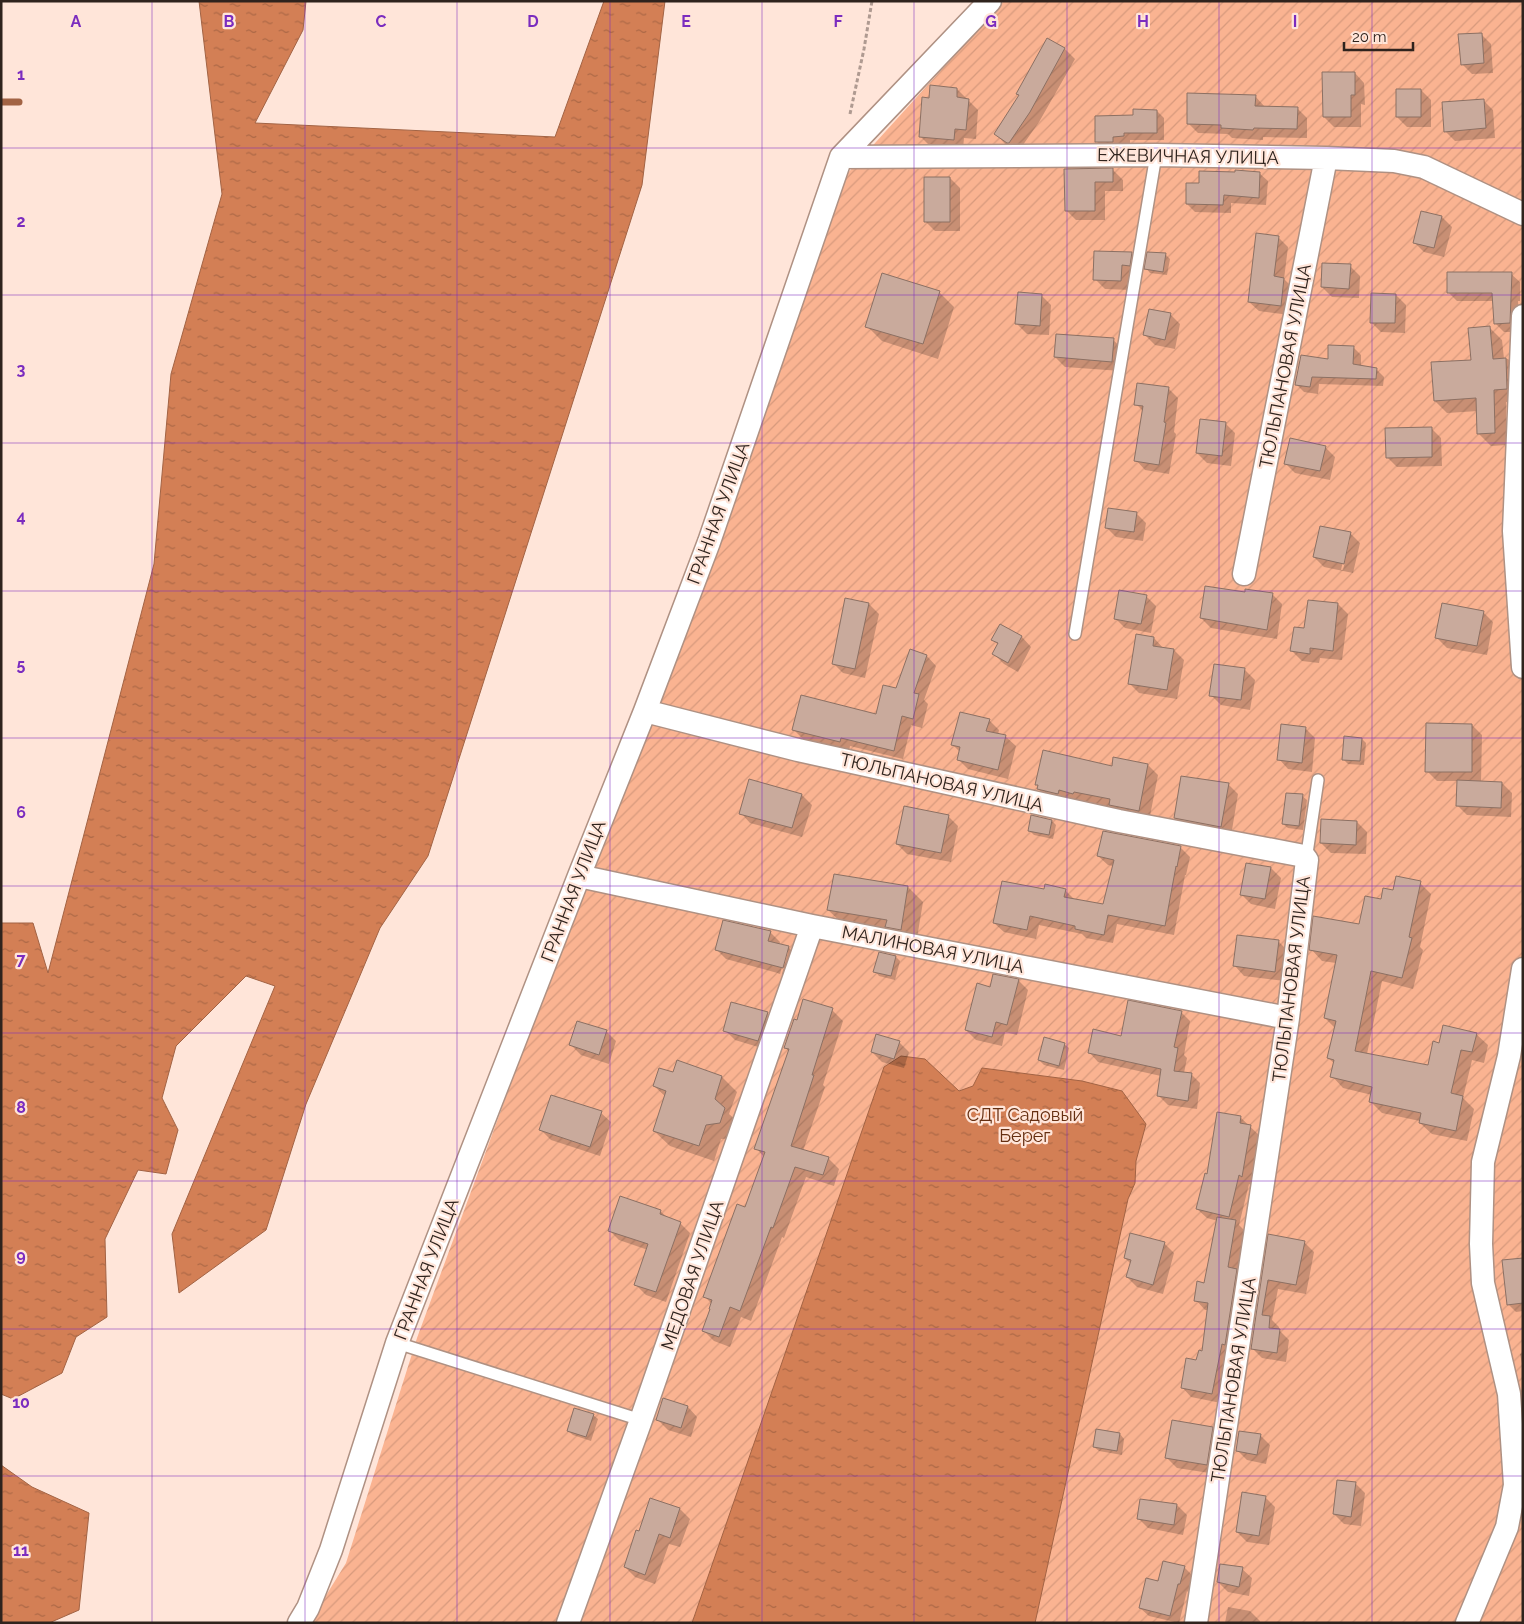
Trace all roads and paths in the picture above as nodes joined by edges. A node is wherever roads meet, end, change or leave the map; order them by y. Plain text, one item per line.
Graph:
1 (872, 1) edge
2 (990, 1) edge
3 (849, 121) dead end
4 (1156, 155) junction
5 (841, 157) junction
6 (1326, 158) junction
7 (1523, 214) edge
8 (1523, 316) edge
9 (1244, 574) dead end
10 (1075, 634) dead end
11 (1523, 666) edge
12 (645, 711) junction
13 (1318, 780) dead end
14 (1306, 860) junction
15 (579, 876) junction
16 (812, 926) junction
17 (1523, 969) edge
18 (1288, 1018) junction
19 (397, 1343) junction
20 (641, 1420) junction
21 (1515, 1528) edge
22 (299, 1623) edge
23 (568, 1623) edge
24 (1196, 1623) edge
25 (1467, 1623) edge

1 - 3 path
2 - 5 street
4 - 5 street, ЕЖЕВИЧНАЯ УЛИЦА
4 - 6 street, ЕЖЕВИЧНАЯ УЛИЦА
4 - 10 lane
5 - 12 street, ГРАННАЯ УЛИЦА
6 - 7 street, ЕЖЕВИЧНАЯ УЛИЦА
6 - 9 street, ТЮЛЬПАНОВАЯ УЛИЦА
8 - 11 street
12 - 14 street, ТЮЛЬПАНОВАЯ УЛИЦА
12 - 15 street, ГРАННАЯ УЛИЦА
13 - 14 lane
14 - 18 street, ТЮЛЬПАНОВАЯ УЛИЦА
15 - 16 street, МАЛИНОВАЯ УЛИЦА
15 - 19 street, ГРАННАЯ УЛИЦА
16 - 18 street, МАЛИНОВАЯ УЛИЦА
16 - 20 street, МЕДОВАЯ УЛИЦА
17 - 21 street
18 - 24 street, ТЮЛЬПАНОВАЯ УЛИЦА
19 - 20 lane
19 - 22 street, ГРАННАЯ УЛИЦА
20 - 23 street, МЕДОВАЯ УЛИЦА
21 - 25 street

